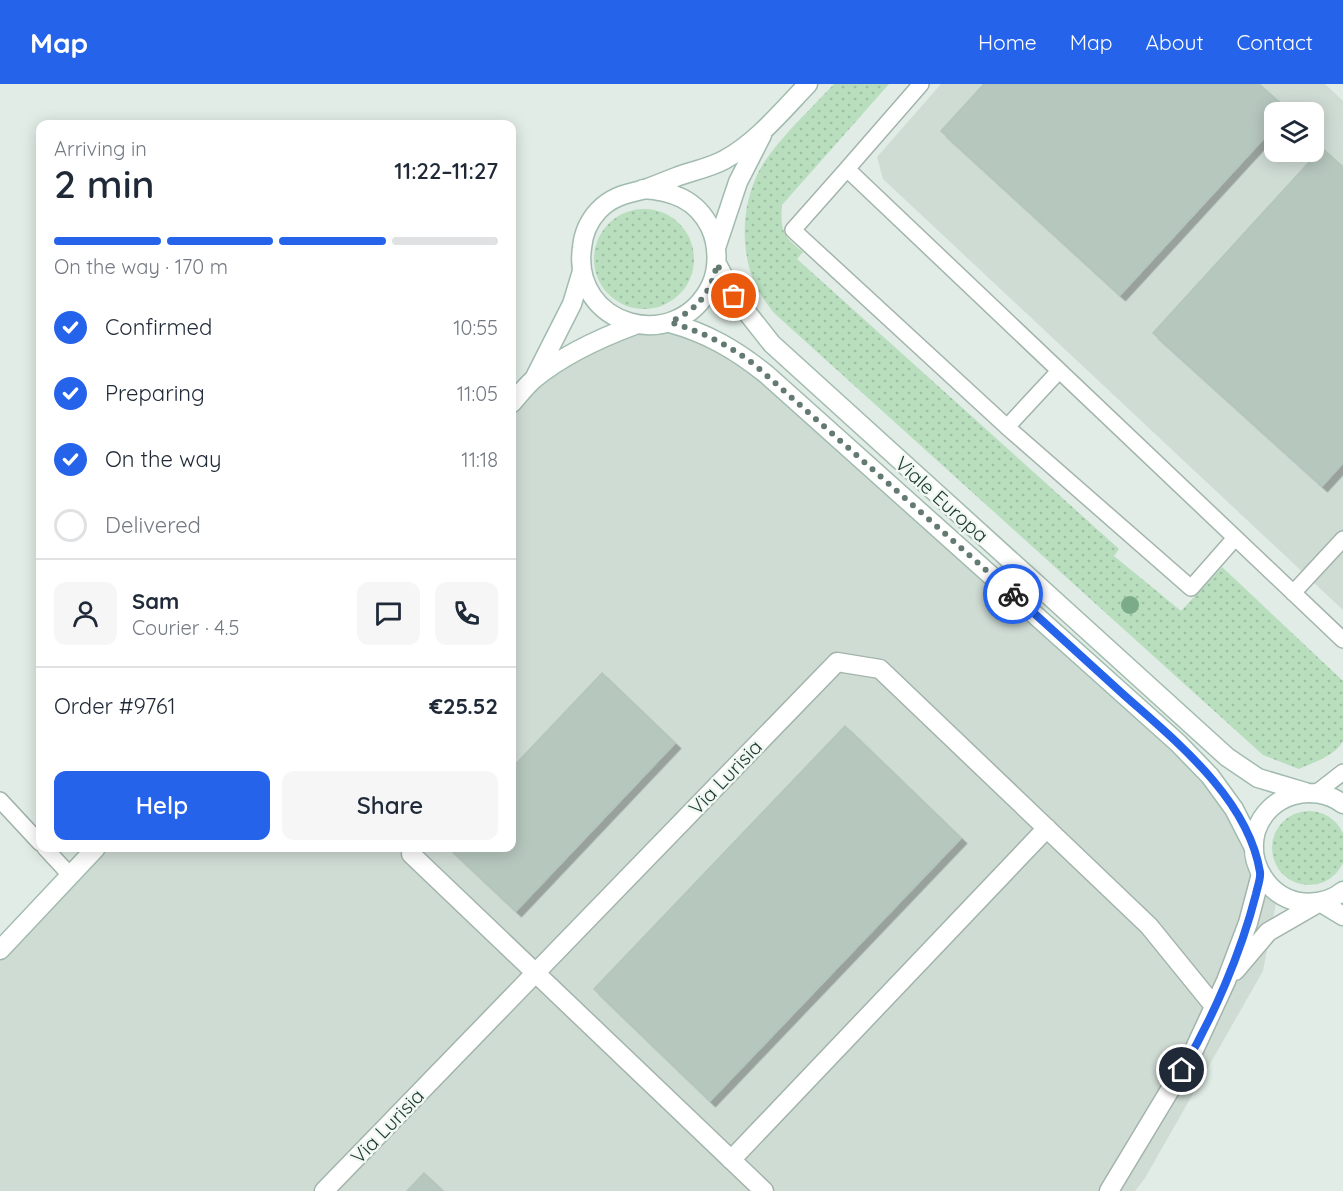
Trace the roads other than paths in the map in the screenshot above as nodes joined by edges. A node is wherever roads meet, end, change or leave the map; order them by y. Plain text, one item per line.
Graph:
1 (808, 84) edge
2 (921, 84) edge
3 (764, 131) junction
4 (847, 169) junction
5 (643, 189) junction
6 (716, 256) junction
7 (582, 271) junction
8 (670, 322) junction
9 (635, 325) junction
10 (1059, 371) junction
11 (534, 379) junction
12 (516, 399) edge
13 (1007, 427) junction
14 (1235, 538) junction
15 (1343, 538) edge
16 (1293, 593) junction
17 (1341, 633) edge
18 (1343, 772) edge
19 (1310, 792) junction
20 (0, 800) edge
21 (1343, 804) edge
22 (1047, 828) junction
23 (36, 839) edge
24 (1254, 848) junction
25 (49, 852) edge
26 (92, 852) edge
27 (411, 854) dead end
28 (1261, 874) junction
29 (70, 875) junction
30 (1343, 891) edge
31 (1320, 902) junction
32 (1343, 916) edge
33 (0, 950) edge
34 (535, 973) junction
35 (1226, 981) junction
36 (1214, 1006) junction
37 (731, 1160) junction
38 (324, 1191) edge
39 (764, 1191) edge
40 (1108, 1191) edge

1 - 3 street
2 - 4 lane
3 - 5 street
3 - 6 street
4 - 10 lane
4 - 13 lane
5 - 6 street
5 - 7 street
6 - 8 street
6 - 19 street, Viale Europa
7 - 9 street
7 - 11 street
8 - 9 street
8 - 24 street, Viale Europa
9 - 11 street
10 - 13 lane
10 - 14 lane
11 - 12 street
13 - 14 lane
14 - 16 lane
15 - 16 lane
16 - 17 lane
18 - 19 lane
19 - 21 street, Viale Europa
19 - 24 street, Viale Europa
20 - 23 lane
22 - 34 street, Via Lurisia
22 - 36 street, Via Lurisia
22 - 37 street
24 - 28 street, Viale Europa
25 - 29 lane
26 - 29 street
27 - 34 street
28 - 31 street, Viale Europa
28 - 35 street
29 - 33 street
30 - 31 street
31 - 32 street, Viale Europa
31 - 35 street
34 - 37 street
34 - 38 street, Via Lurisia
35 - 36 street
36 - 40 street
37 - 39 street

